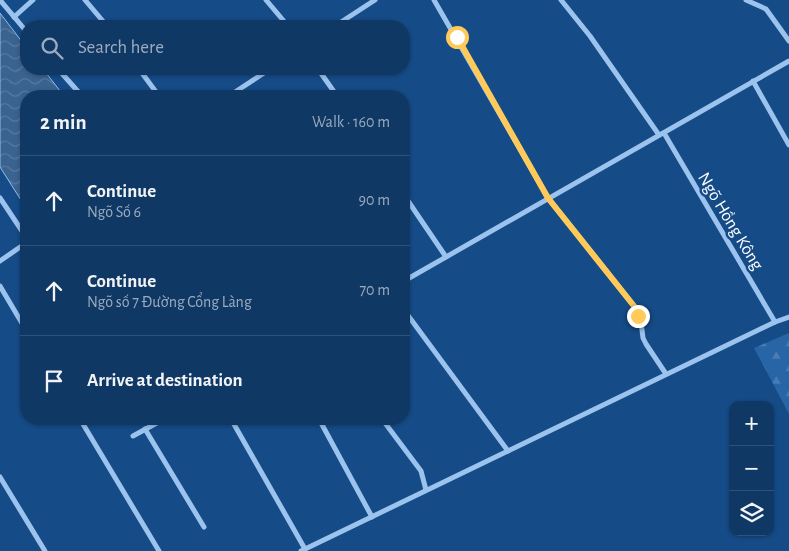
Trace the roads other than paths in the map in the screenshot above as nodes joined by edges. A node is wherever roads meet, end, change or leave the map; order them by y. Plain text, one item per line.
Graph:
1 (0, 0) edge
2 (33, 0) edge
3 (85, 0) edge
4 (266, 0) edge
5 (374, 0) edge
6 (434, 0) edge
7 (561, 0) edge
8 (746, 0) edge
9 (14, 17) junction
10 (102, 20) edge
11 (283, 20) edge
12 (344, 20) edge
13 (20, 24) edge
14 (789, 41) edge
15 (789, 61) edge
16 (63, 75) edge
17 (143, 75) edge
18 (261, 75) edge
19 (322, 75) edge
20 (753, 81) junction
21 (77, 90) edge
22 (155, 90) edge
23 (238, 90) edge
24 (333, 90) edge
25 (662, 134) junction
26 (789, 145) edge
27 (0, 198) edge
28 (548, 198) junction
29 (410, 204) edge
30 (20, 229) edge
31 (20, 247) edge
32 (446, 257) junction
33 (0, 260) edge
34 (410, 278) edge
35 (0, 286) edge
36 (789, 317) edge
37 (410, 318) edge
38 (20, 320) edge
39 (775, 322) junction
40 (666, 374) junction
41 (84, 425) edge
42 (153, 425) edge
43 (234, 425) edge
44 (322, 425) edge
45 (386, 425) edge
46 (145, 429) junction
47 (134, 436) dead end
48 (508, 451) junction
49 (0, 477) edge
50 (426, 490) junction
51 (372, 517) junction
52 (204, 527) dead end
53 (303, 550) edge
54 (45, 551) edge
55 (159, 551) edge

1 - 9 street
2 - 9 street
3 - 10 street
4 - 11 street
5 - 12 street
6 - 28 street
7 - 25 street, Ngõ Hồng Kông
8 - 14 street
9 - 13 street
15 - 20 street
16 - 21 street
17 - 22 street
18 - 23 street
19 - 24 street
20 - 25 street
20 - 26 street
25 - 28 street
25 - 39 street, Ngõ Hồng Kông
27 - 30 street
28 - 32 street
28 - 40 street
29 - 32 street
31 - 33 street
32 - 34 street
35 - 38 street
36 - 39 street
37 - 48 street
39 - 40 street
40 - 48 street
41 - 55 street
42 - 46 street
43 - 53 street
44 - 51 street
45 - 50 street
46 - 47 street
46 - 52 street
48 - 50 street
49 - 54 street
50 - 51 street
51 - 53 street

